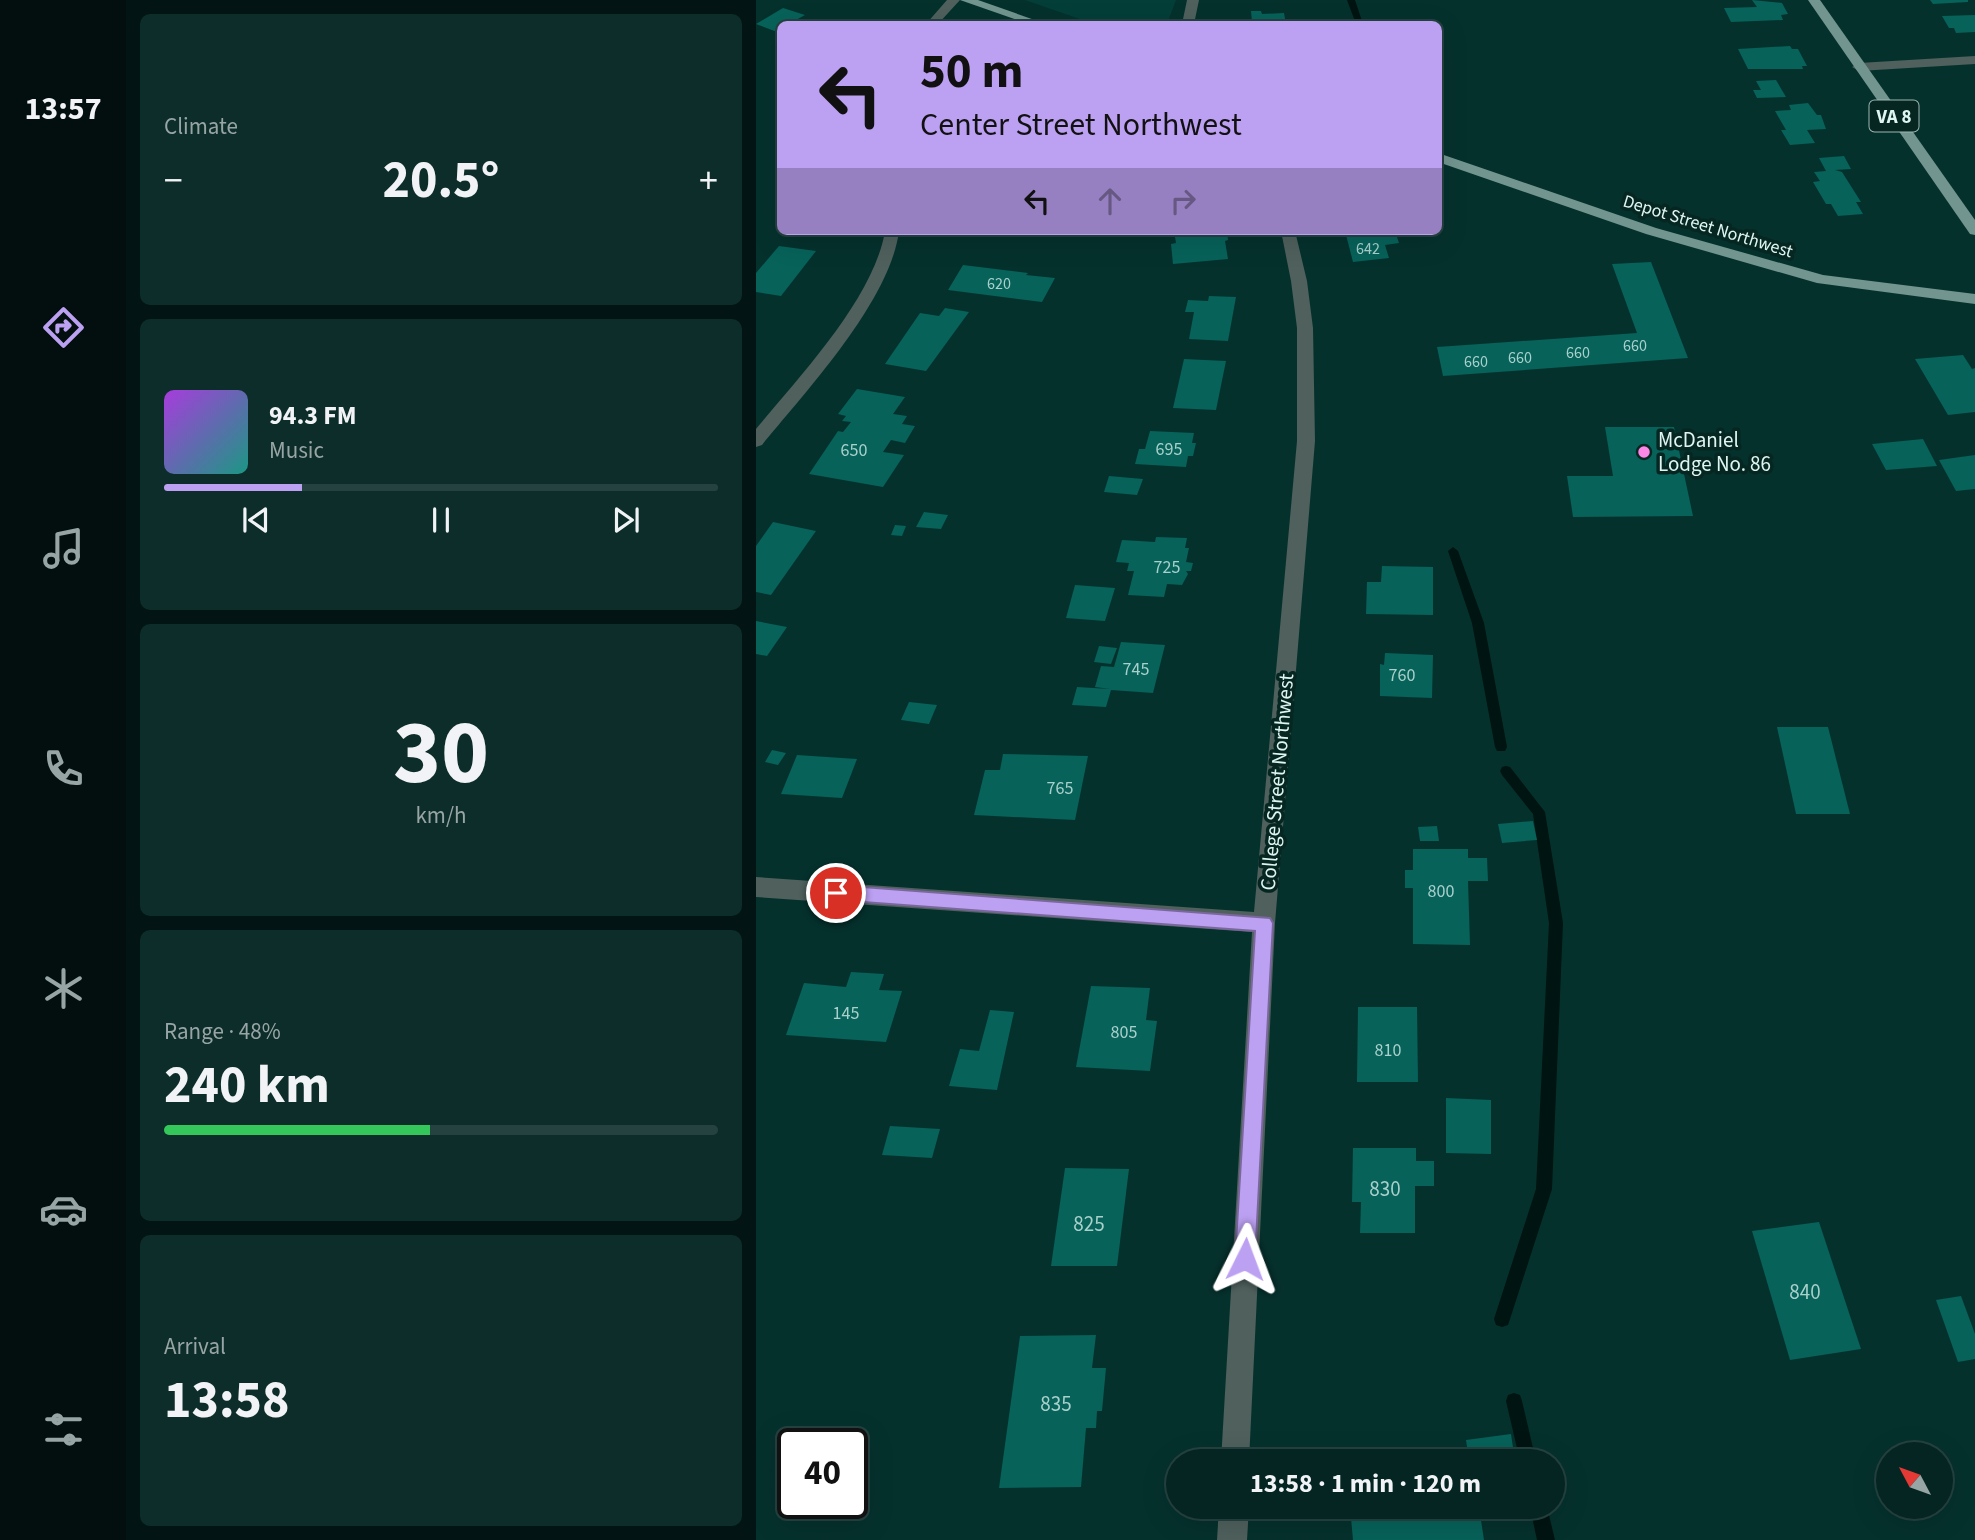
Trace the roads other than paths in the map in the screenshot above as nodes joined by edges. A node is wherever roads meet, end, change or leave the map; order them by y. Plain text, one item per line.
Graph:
1 (954, 0) edge
2 (966, 0) edge
3 (1193, 0) edge
4 (1814, 0) edge
5 (935, 21) edge
6 (1031, 21) edge
7 (1189, 21) edge
8 (1975, 60) edge
9 (1859, 66) junction
10 (1442, 158) edge
11 (1975, 230) edge
12 (893, 235) edge
13 (1289, 235) edge
14 (1975, 299) edge
15 (756, 441) edge
16 (756, 887) edge
17 (1264, 923) junction
18 (1236, 1449) edge
19 (1233, 1519) edge
20 (1232, 1540) edge

1 - 5 street
2 - 6 main road
3 - 7 street
4 - 9 main road, VA 8
8 - 9 street
9 - 11 main road, VA 8
10 - 14 main road, Depot Street Northwest
12 - 15 street
13 - 17 street, College Street Northwest
16 - 17 street
17 - 18 street, College Street Northwest
19 - 20 street

